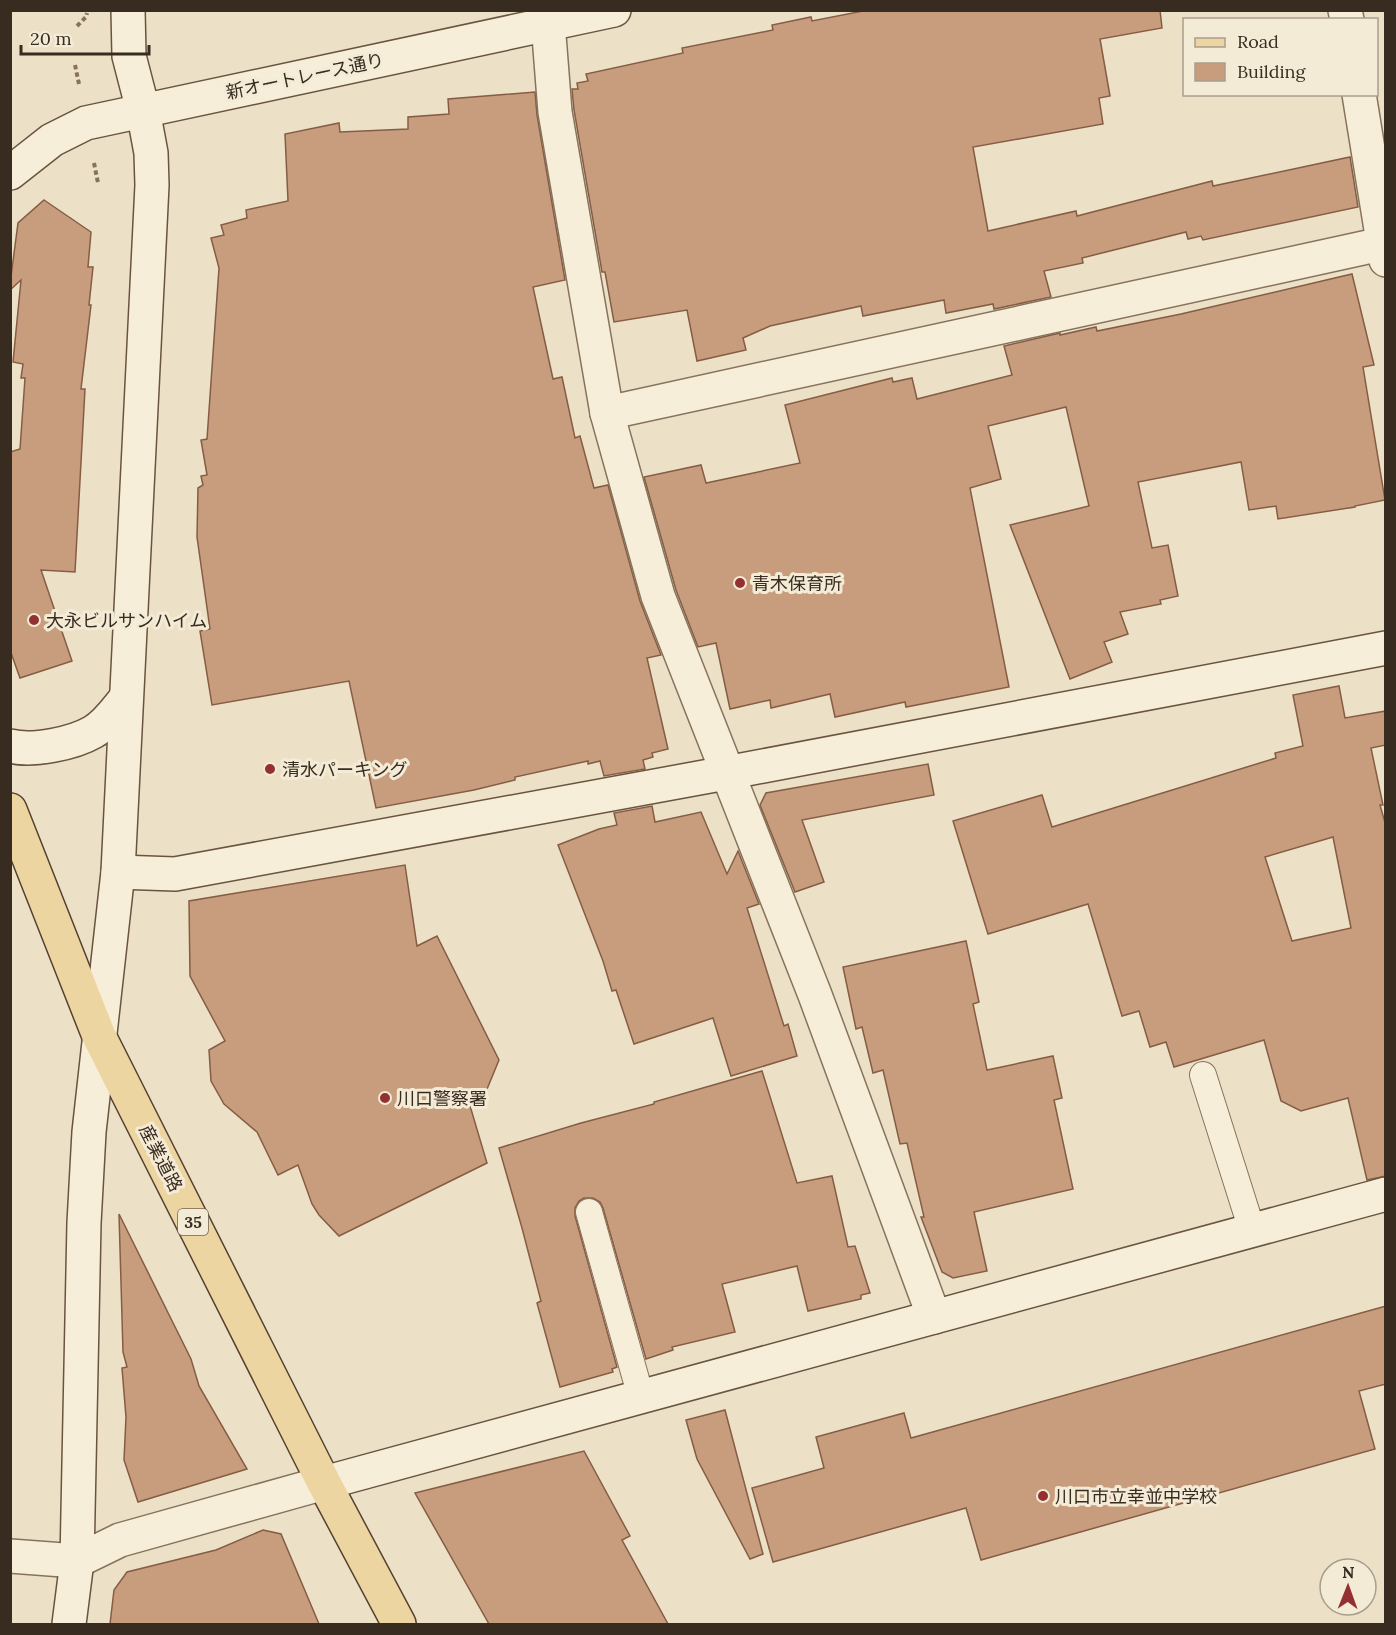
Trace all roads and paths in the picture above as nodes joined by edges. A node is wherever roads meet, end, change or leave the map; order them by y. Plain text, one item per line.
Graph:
1 (87, 10) edge
2 (128, 10) edge
3 (614, 10) edge
4 (547, 17) edge
5 (76, 26) dead end
6 (1359, 96) edge
7 (143, 110) junction
8 (10, 173) edge
9 (1385, 249) edge
10 (607, 413) junction
11 (1386, 648) edge
12 (126, 698) junction
13 (10, 747) edge
14 (726, 774) junction
15 (10, 810) edge
16 (117, 872) junction
17 (99, 1036) junction
18 (1203, 1075) dead end
19 (1386, 1194) edge
20 (589, 1212) dead end
21 (1252, 1230) junction
22 (934, 1317) junction
23 (641, 1397) junction
24 (324, 1483) junction
25 (10, 1556) edge
26 (77, 1561) junction
27 (69, 1624) edge
28 (399, 1624) edge

1 - 5 path
2 - 7 street
3 - 4 street, 新オートレース通り
4 - 7 street, 新オートレース通り
4 - 10 street
6 - 9 street
7 - 8 street, 新オートレース通り
7 - 12 street
9 - 10 street
10 - 14 street
11 - 14 street
12 - 13 street
12 - 16 street
14 - 16 street
14 - 22 street
15 - 17 main road, 産業道路 / 35
16 - 17 street
17 - 24 main road, 産業道路 / 35
17 - 26 street
18 - 21 lane
19 - 21 street
20 - 23 lane
21 - 22 street
22 - 23 street
23 - 24 street
24 - 26 street
24 - 28 main road, 産業道路 / 35
25 - 26 street
26 - 27 street

